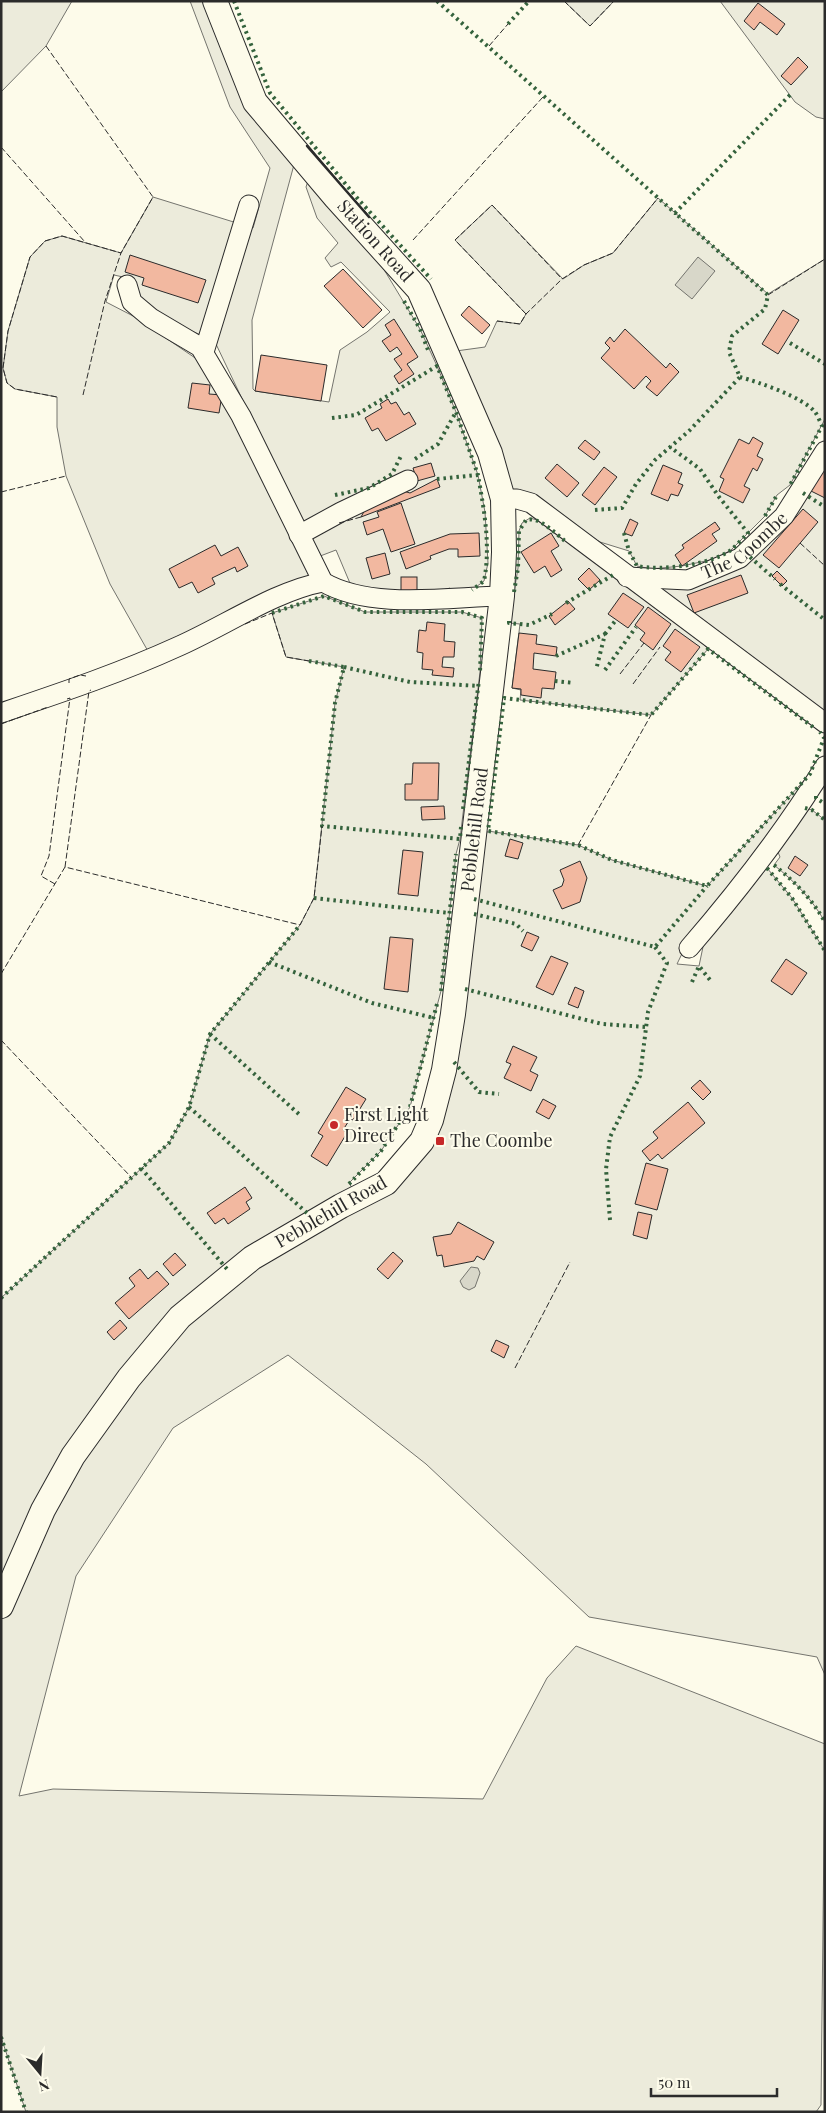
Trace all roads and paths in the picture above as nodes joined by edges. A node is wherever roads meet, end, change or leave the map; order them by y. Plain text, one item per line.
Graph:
1 (215, 1) edge
2 (249, 205) dead end
3 (127, 285) dead end
4 (204, 352) junction
5 (825, 450) edge
6 (408, 480) dead end
7 (503, 499) junction
8 (299, 535) junction
9 (627, 577) junction
10 (323, 582) junction
11 (502, 596) junction
12 (1, 713) edge
13 (825, 723) edge
14 (825, 766) edge
15 (689, 948) dead end
16 (1, 1606) edge

1 - 7 main road, Station Road
2 - 4 street
3 - 4 street
4 - 8 street
5 - 9 street, The Coombe
6 - 8 street
7 - 9 street
7 - 11 main road, Pebblehill Road
8 - 10 street
9 - 13 street
10 - 11 street
10 - 12 street
11 - 16 main road, Pebblehill Road
14 - 15 street

